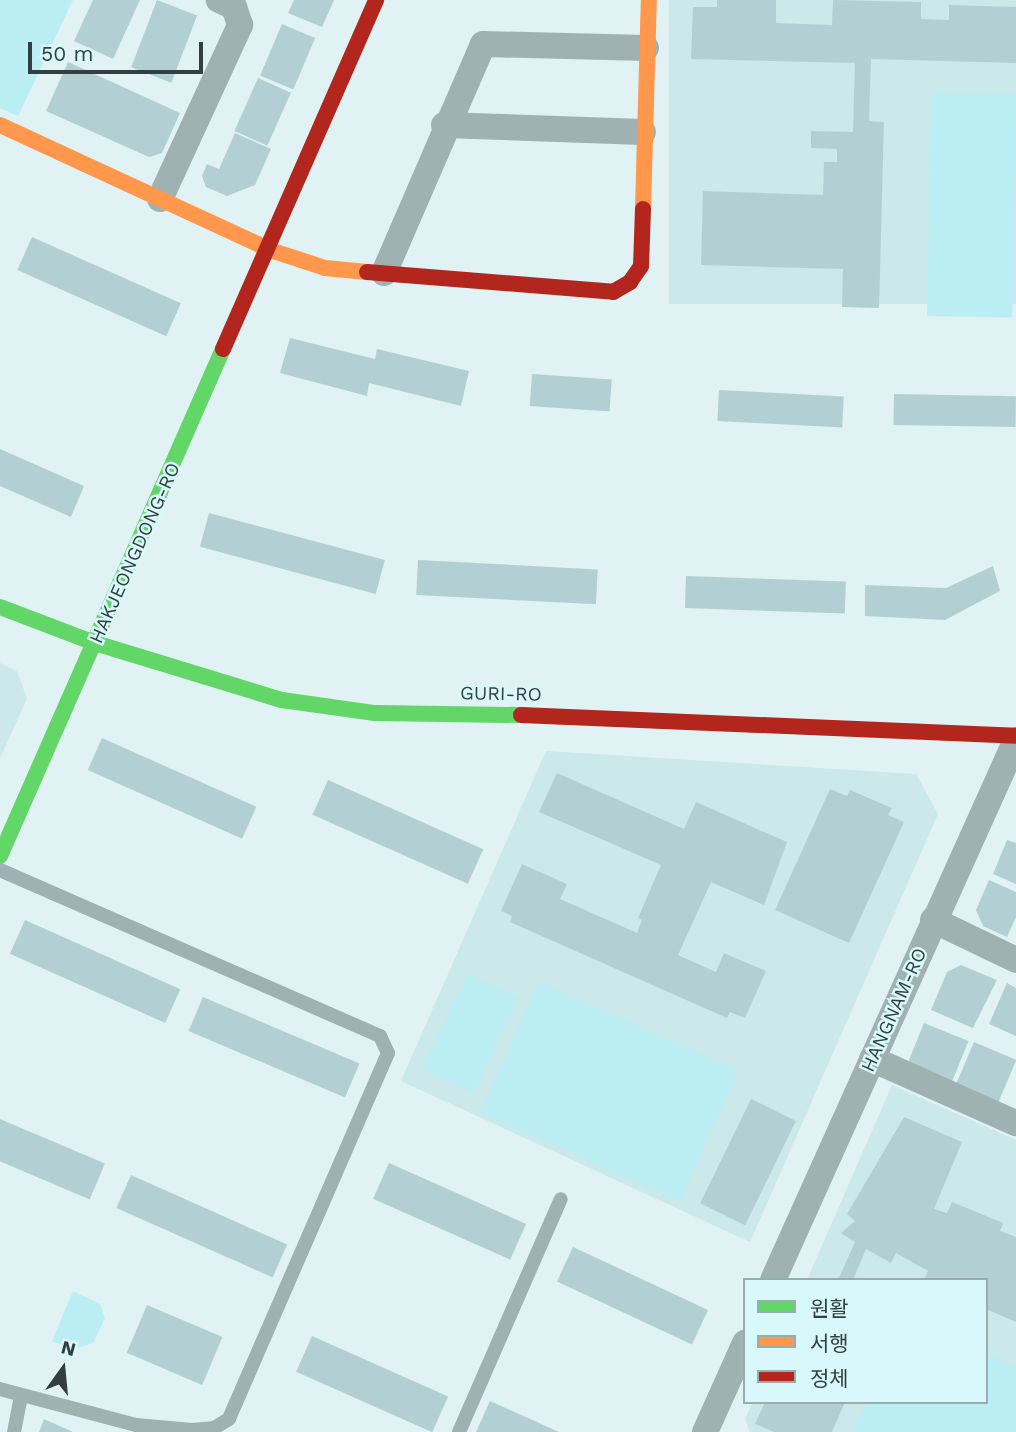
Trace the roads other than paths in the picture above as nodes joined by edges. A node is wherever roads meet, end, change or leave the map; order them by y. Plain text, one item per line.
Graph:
1 (219, 0) edge
2 (376, 0) edge
3 (649, 0) edge
4 (646, 48) junction
5 (0, 125) edge
6 (444, 125) junction
7 (643, 132) junction
8 (159, 199) junction
9 (270, 250) junction
10 (384, 273) junction
11 (0, 607) edge
12 (95, 643) junction
13 (1016, 738) edge
14 (0, 856) edge
15 (0, 870) edge
16 (933, 920) junction
17 (1016, 960) edge
18 (872, 1059) junction
19 (1015, 1120) edge
20 (561, 1199) dead end
21 (774, 1278) edge
22 (743, 1347) edge
23 (0, 1390) edge
24 (21, 1396) junction
25 (14, 1432) edge
26 (459, 1432) edge
27 (705, 1432) edge

1 - 8 street
2 - 9 street, HAKJEONGDONG-RO
3 - 4 street
4 - 6 street
4 - 7 street
5 - 8 street
6 - 7 street
6 - 10 street
7 - 10 street
8 - 9 street
9 - 10 street
9 - 12 street, HAKJEONGDONG-RO
11 - 12 street, GURI-RO
12 - 13 street, GURI-RO
12 - 14 street, HAKJEONGDONG-RO
13 - 16 street, HANGNAM-RO
15 - 24 lane
16 - 17 street
16 - 18 street, HANGNAM-RO
18 - 19 street
18 - 21 street, HANGNAM-RO
20 - 26 lane
22 - 27 street
23 - 24 lane
24 - 25 lane

